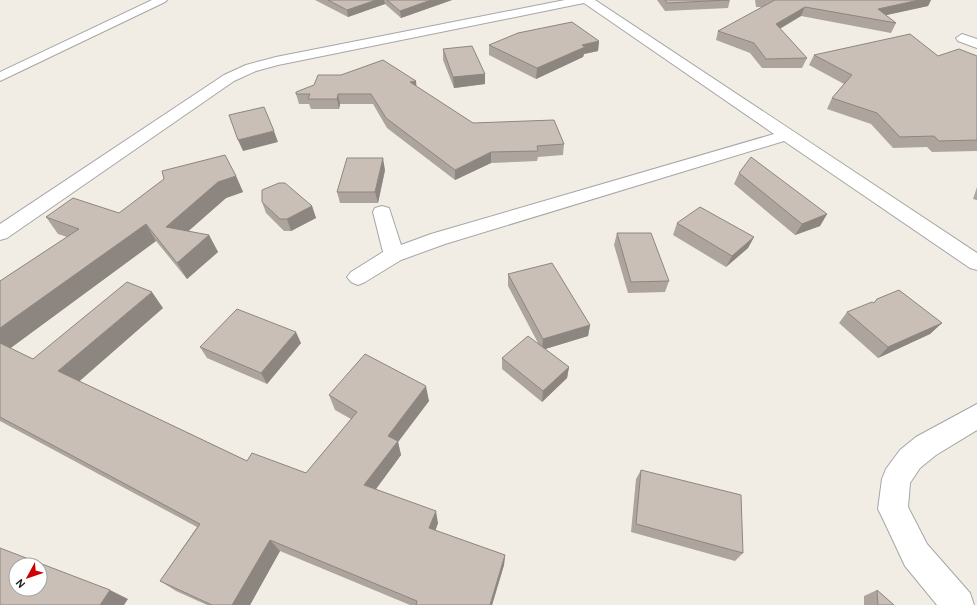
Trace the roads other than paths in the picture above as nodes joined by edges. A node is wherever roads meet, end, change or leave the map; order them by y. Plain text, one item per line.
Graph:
1 (161, 0) edge
2 (582, 0) edge
3 (587, 0) edge
4 (962, 38) dead end
5 (977, 44) edge
6 (0, 77) edge
7 (786, 135) junction
8 (382, 212) dead end
9 (0, 233) edge
10 (394, 255) junction
11 (977, 263) edge
12 (358, 277) dead end
13 (977, 416) edge
14 (958, 605) edge

1 - 6 street
2 - 9 street
3 - 7 street
4 - 5 street
7 - 10 street
7 - 11 street
8 - 10 street
10 - 12 street
13 - 14 street

